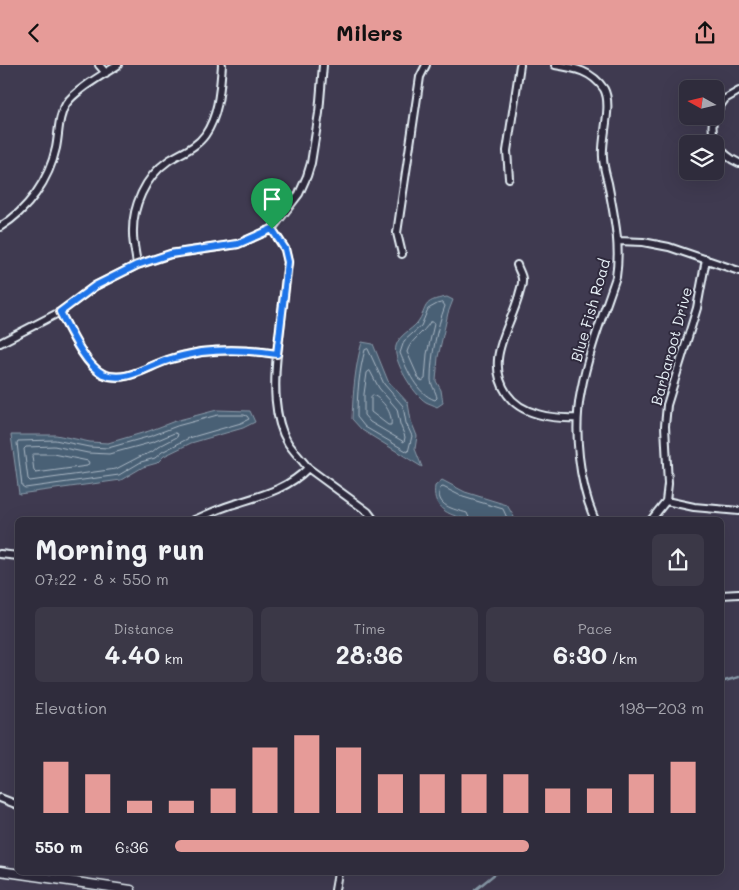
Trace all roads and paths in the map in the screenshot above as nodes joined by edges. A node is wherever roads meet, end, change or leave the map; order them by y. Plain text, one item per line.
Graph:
1 (99, 65) edge
2 (118, 65) edge
3 (222, 65) edge
4 (323, 65) edge
5 (426, 65) edge
6 (520, 65) edge
7 (555, 65) edge
8 (106, 73) junction
9 (739, 91) edge
10 (724, 101) edge
11 (713, 125) edge
12 (739, 163) edge
13 (509, 178) dead end
14 (0, 227) edge
15 (272, 229) junction
16 (618, 241) junction
17 (402, 254) dead end
18 (706, 259) junction
19 (137, 265) junction
20 (517, 265) dead end
21 (739, 271) edge
22 (60, 312) junction
23 (0, 343) edge
24 (277, 354) junction
25 (577, 418) junction
26 (308, 468) junction
27 (666, 501) junction
28 (739, 511) edge
29 (201, 517) edge
30 (372, 517) edge
31 (594, 517) edge
32 (653, 517) edge
33 (0, 554) edge
34 (15, 556) edge
35 (739, 593) edge
36 (724, 595) edge
37 (0, 798) edge
38 (15, 804) edge
39 (0, 871) edge
40 (15, 873) edge
41 (27, 875) edge
42 (338, 875) edge
43 (130, 890) edge
44 (335, 890) edge

1 - 8 street
2 - 8 street
3 - 19 street
4 - 15 street
5 - 17 street
6 - 13 street
7 - 16 street, Blue Fish Road
8 - 14 street
9 - 10 street
11 - 12 street
15 - 19 street
15 - 24 street
16 - 18 street
16 - 25 street, Blue Fish Road
18 - 21 street
18 - 27 street, Barbaroot Drive
19 - 22 street
20 - 25 street
22 - 23 street
22 - 24 street
24 - 26 street
25 - 31 street, Blue Fish Road
26 - 29 street
26 - 30 street
27 - 28 street
27 - 32 street
33 - 34 street
35 - 36 street
37 - 38 street
39 - 40 street
41 - 43 street
42 - 44 street

